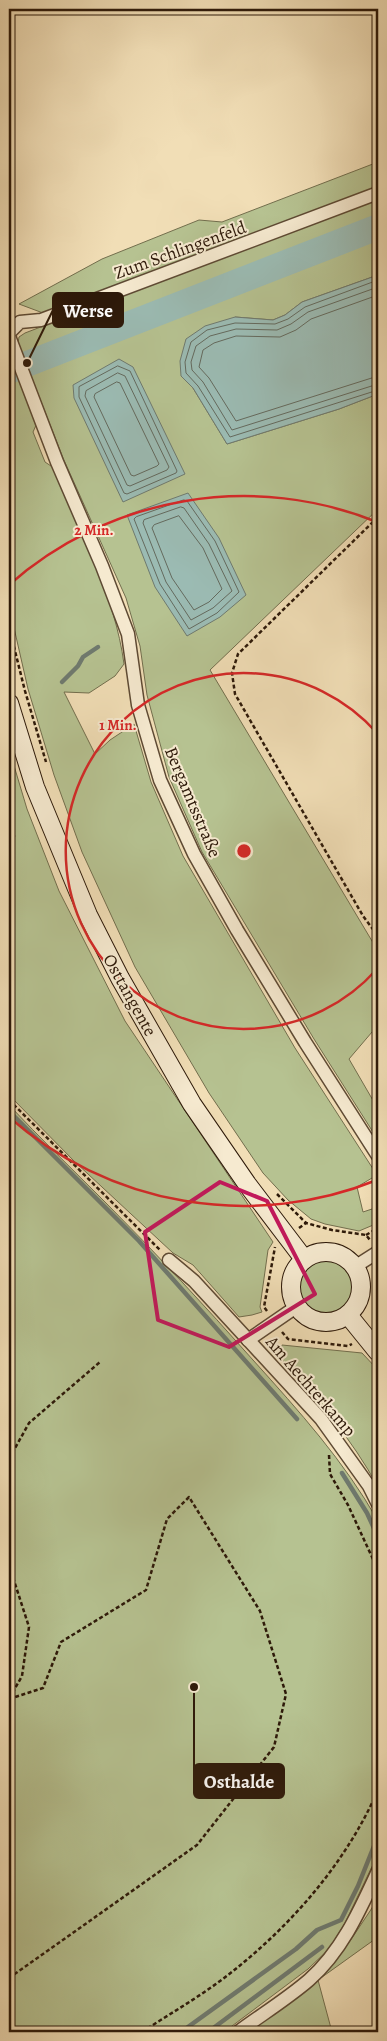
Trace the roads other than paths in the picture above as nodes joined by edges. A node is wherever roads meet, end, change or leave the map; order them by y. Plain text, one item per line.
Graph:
1 (378, 193) edge
2 (13, 347) joint
3 (9, 703) edge
4 (378, 1156) edge
5 (378, 1252) edge
6 (304, 1259) junction
7 (169, 1260) road end
8 (356, 1266) junction
9 (296, 1306) junction
10 (348, 1315) junction
11 (248, 1340) junction
12 (378, 1352) edge
13 (378, 1504) edge
14 (378, 1871) edge
15 (238, 2032) edge

1 - 2 street, Zum Schlingenfeld
2 - 4 street, Bergamtsstraße
3 - 6 street, Osttangente
5 - 8 street
6 - 8 street
6 - 9 street
7 - 11 street
8 - 10 street
9 - 10 street
9 - 11 street, Am Aechterkamp
10 - 12 street
11 - 13 street, Am Aechterkamp
14 - 15 street

